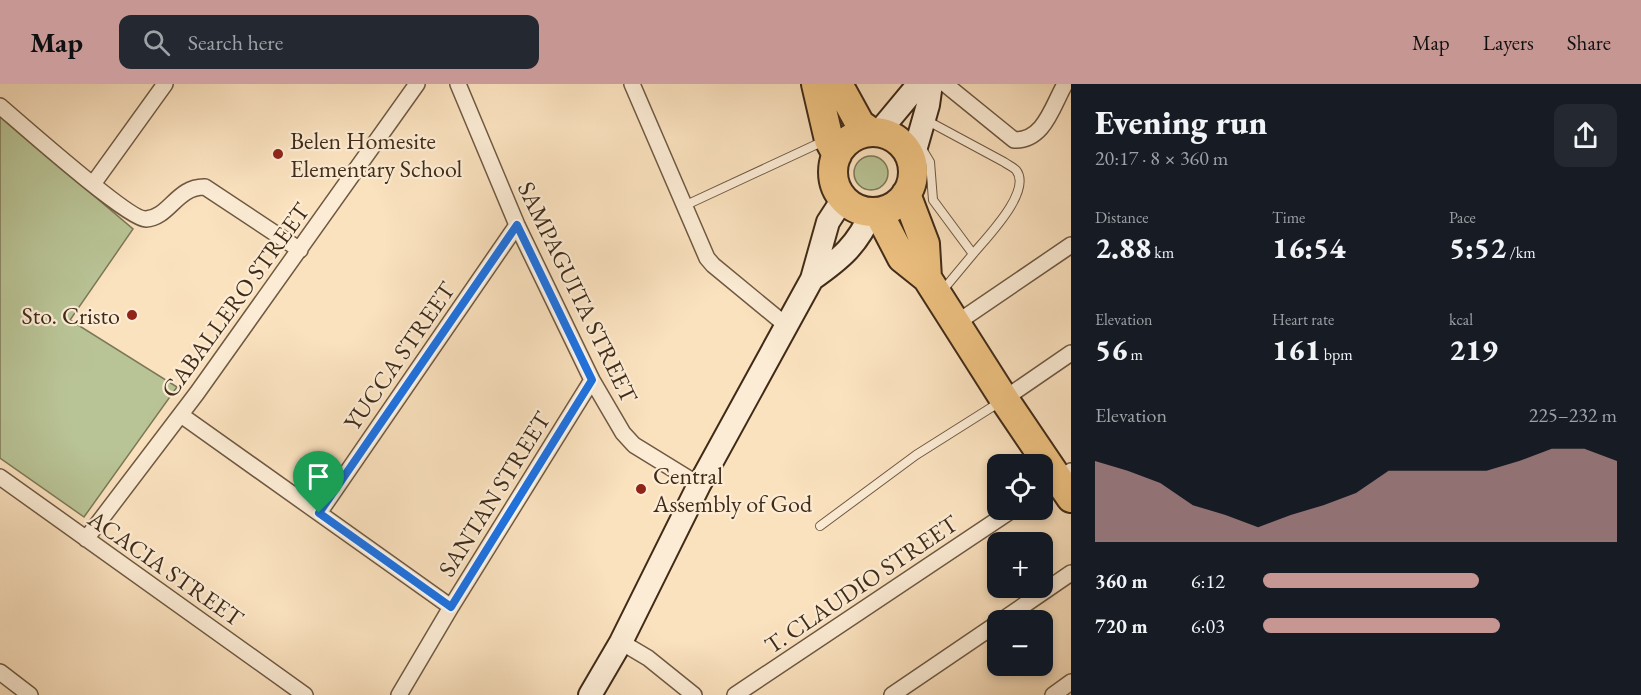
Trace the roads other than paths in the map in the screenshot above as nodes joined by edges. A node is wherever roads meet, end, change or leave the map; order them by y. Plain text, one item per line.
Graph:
1 (417, 84) edge
2 (458, 84) edge
3 (632, 84) edge
4 (816, 84) edge
5 (838, 84) edge
6 (930, 84) edge
7 (945, 84) edge
8 (1065, 84) edge
9 (160, 86) edge
10 (0, 106) edge
11 (924, 119) junction
12 (870, 130) junction
13 (833, 147) junction
14 (914, 152) junction
15 (93, 184) junction
16 (906, 195) junction
17 (843, 199) junction
18 (684, 206) junction
19 (875, 212) junction
20 (517, 225) junction
21 (1071, 245) edge
22 (300, 250) junction
23 (973, 254) junction
24 (812, 279) junction
25 (933, 287) junction
26 (955, 324) junction
27 (787, 326) junction
28 (1071, 353) edge
29 (592, 380) junction
30 (1004, 399) junction
31 (181, 415) junction
32 (0, 477) edge
33 (699, 485) junction
34 (1061, 485) edge
35 (319, 513) junction
36 (997, 520) edge
37 (820, 526) dead end
38 (86, 539) junction
39 (1071, 573) edge
40 (451, 607) junction
41 (1017, 610) edge
42 (987, 630) edge
43 (621, 642) junction
44 (0, 672) edge
45 (1071, 682) edge
46 (30, 695) edge
47 (305, 695) edge
48 (399, 695) edge
49 (590, 695) edge
50 (694, 695) edge
51 (735, 695) edge
52 (892, 695) edge
53 (1053, 695) edge

1 - 22 street, CABALLERO STREET
2 - 20 street, SAMPAGUITA STREET
3 - 18 street
4 - 13 highway
5 - 12 highway
6 - 11 main road
6 - 12 main road
7 - 8 street
9 - 15 street
10 - 15 street
11 - 14 main road
11 - 23 lane
12 - 13 highway
12 - 14 highway
13 - 17 highway
13 - 18 lane
14 - 16 highway
14 - 23 lane
15 - 22 street
16 - 19 highway
16 - 25 highway
17 - 19 highway
17 - 24 main road
18 - 27 street
19 - 24 main road
19 - 25 highway
20 - 29 street, SAMPAGUITA STREET
20 - 35 street, YUCCA STREET
21 - 26 street
22 - 31 street, CABALLERO STREET
23 - 25 lane
24 - 27 main road
25 - 26 highway
26 - 30 highway
27 - 33 main road
28 - 30 street
29 - 33 street, SAMPAGUITA STREET
29 - 40 street, SANTAN STREET
30 - 34 highway
30 - 37 lane
31 - 35 street
31 - 38 street, CABALLERO STREET
32 - 38 street, ACACIA STREET
33 - 43 main road
35 - 40 street
36 - 51 street, T. CLAUDIO STREET
38 - 47 street, ACACIA STREET
39 - 41 street
40 - 48 street, SANTAN STREET
42 - 52 street
43 - 49 main road
43 - 50 street
44 - 46 street
45 - 53 street

